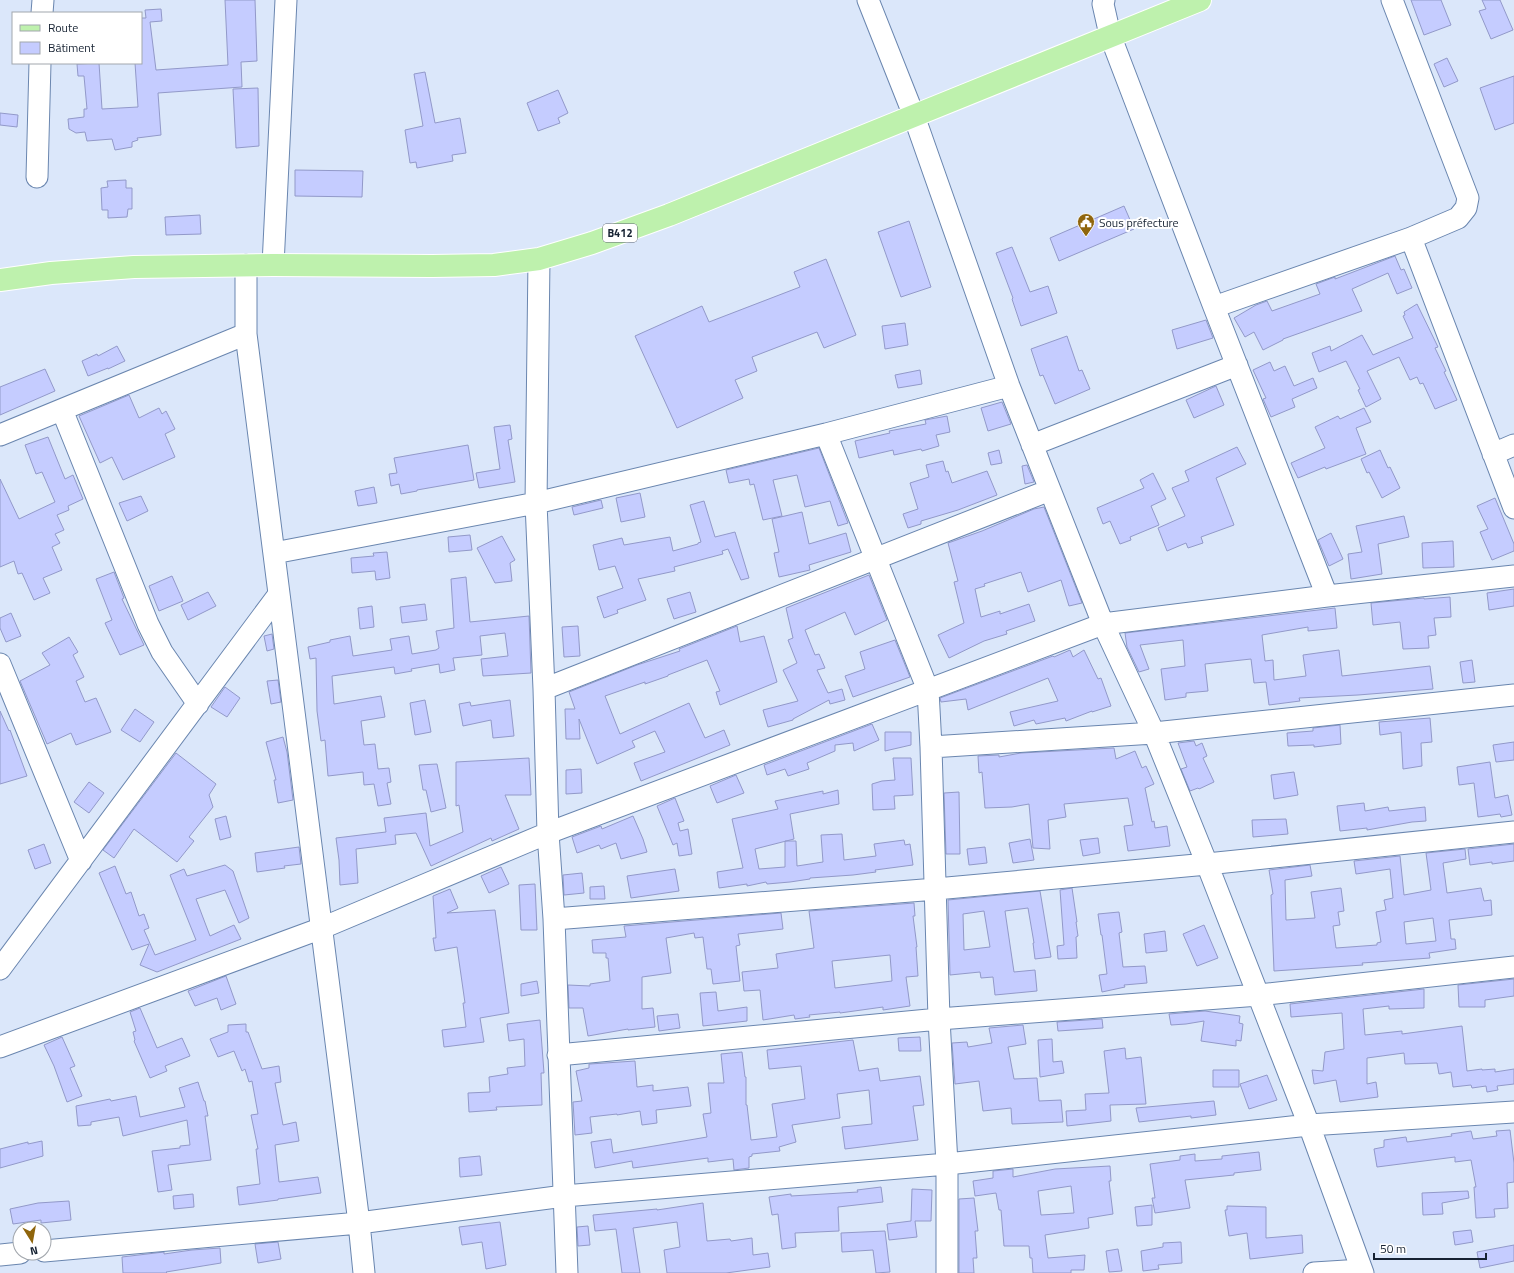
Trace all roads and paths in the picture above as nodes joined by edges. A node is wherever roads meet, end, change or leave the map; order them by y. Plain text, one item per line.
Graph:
1 (43, 0) edge
2 (868, 0) edge
3 (1104, 0) edge
4 (1200, 0) edge
5 (1392, 0) edge
6 (289, 1) edge
7 (42, 12) edge
8 (1110, 35) junction
9 (40, 64) edge
10 (914, 116) junction
11 (37, 177) dead end
12 (1411, 238) junction
13 (539, 259) junction
14 (273, 265) junction
15 (246, 266) junction
16 (0, 280) edge
17 (1214, 307) junction
18 (246, 334) junction
19 (1237, 365) junction
20 (1009, 386) junction
21 (62, 410) junction
22 (826, 434) junction
23 (0, 435) edge
24 (1032, 445) junction
25 (1514, 445) edge
26 (1494, 454) junction
27 (1050, 490) junction
28 (536, 503) junction
29 (1514, 508) edge
30 (274, 553) junction
31 (876, 559) junction
32 (1514, 576) edge
33 (279, 594) junction
34 (1327, 596) junction
35 (1102, 624) junction
36 (0, 664) edge
37 (544, 689) junction
38 (928, 690) junction
39 (1514, 695) edge
40 (198, 704) junction
41 (1154, 733) junction
42 (931, 747) junction
43 (1514, 832) edge
44 (548, 833) junction
45 (81, 861) junction
46 (1207, 864) junction
47 (936, 889) junction
48 (554, 919) junction
49 (322, 928) junction
50 (1514, 967) edge
51 (0, 969) edge
52 (1258, 995) junction
53 (939, 1019) junction
54 (0, 1047) edge
55 (558, 1055) junction
56 (1514, 1112) edge
57 (1309, 1125) junction
58 (946, 1164) junction
59 (564, 1196) junction
60 (359, 1223) junction
61 (52, 1250) edge
62 (12, 1253) edge
63 (0, 1254) edge
64 (1362, 1271) edge
65 (364, 1273) edge
66 (567, 1273) edge
67 (947, 1273) edge
68 (1314, 1273) edge

1 - 7 street
2 - 10 street
3 - 8 street
4 - 8 main road, B412
5 - 12 street
6 - 14 street
8 - 10 main road, B412
8 - 17 street
9 - 11 street
10 - 13 main road, B412
10 - 20 street
12 - 17 street
12 - 26 street
13 - 14 main road, B412
13 - 28 street
14 - 15 main road, B412
15 - 16 main road, B412
15 - 18 street
17 - 19 street
18 - 21 street
18 - 30 street
19 - 24 street
19 - 34 street
20 - 22 street
20 - 24 street
21 - 23 street
21 - 40 street
22 - 28 street
22 - 31 street
24 - 27 street
25 - 26 street
26 - 29 street
27 - 31 street
27 - 35 street
28 - 30 street
28 - 37 street
30 - 33 street
31 - 37 street
31 - 38 street
32 - 34 street
33 - 40 street
33 - 49 street
34 - 35 street
35 - 38 street
35 - 41 street
36 - 45 street
37 - 44 street
38 - 42 street
38 - 44 street
39 - 41 street
40 - 45 street
41 - 42 street
41 - 46 street
42 - 47 street
43 - 46 street
44 - 48 street
44 - 49 street
45 - 51 street
46 - 47 street
46 - 52 street
47 - 48 street
47 - 53 street
48 - 55 street
49 - 54 street
49 - 60 street
50 - 52 street
52 - 53 street
52 - 57 street
53 - 55 street
53 - 58 street
55 - 59 street
56 - 57 street
57 - 58 street
57 - 64 street
58 - 59 street
58 - 67 street
59 - 60 street
59 - 66 street
60 - 61 street
60 - 65 street
62 - 63 street
64 - 68 street

